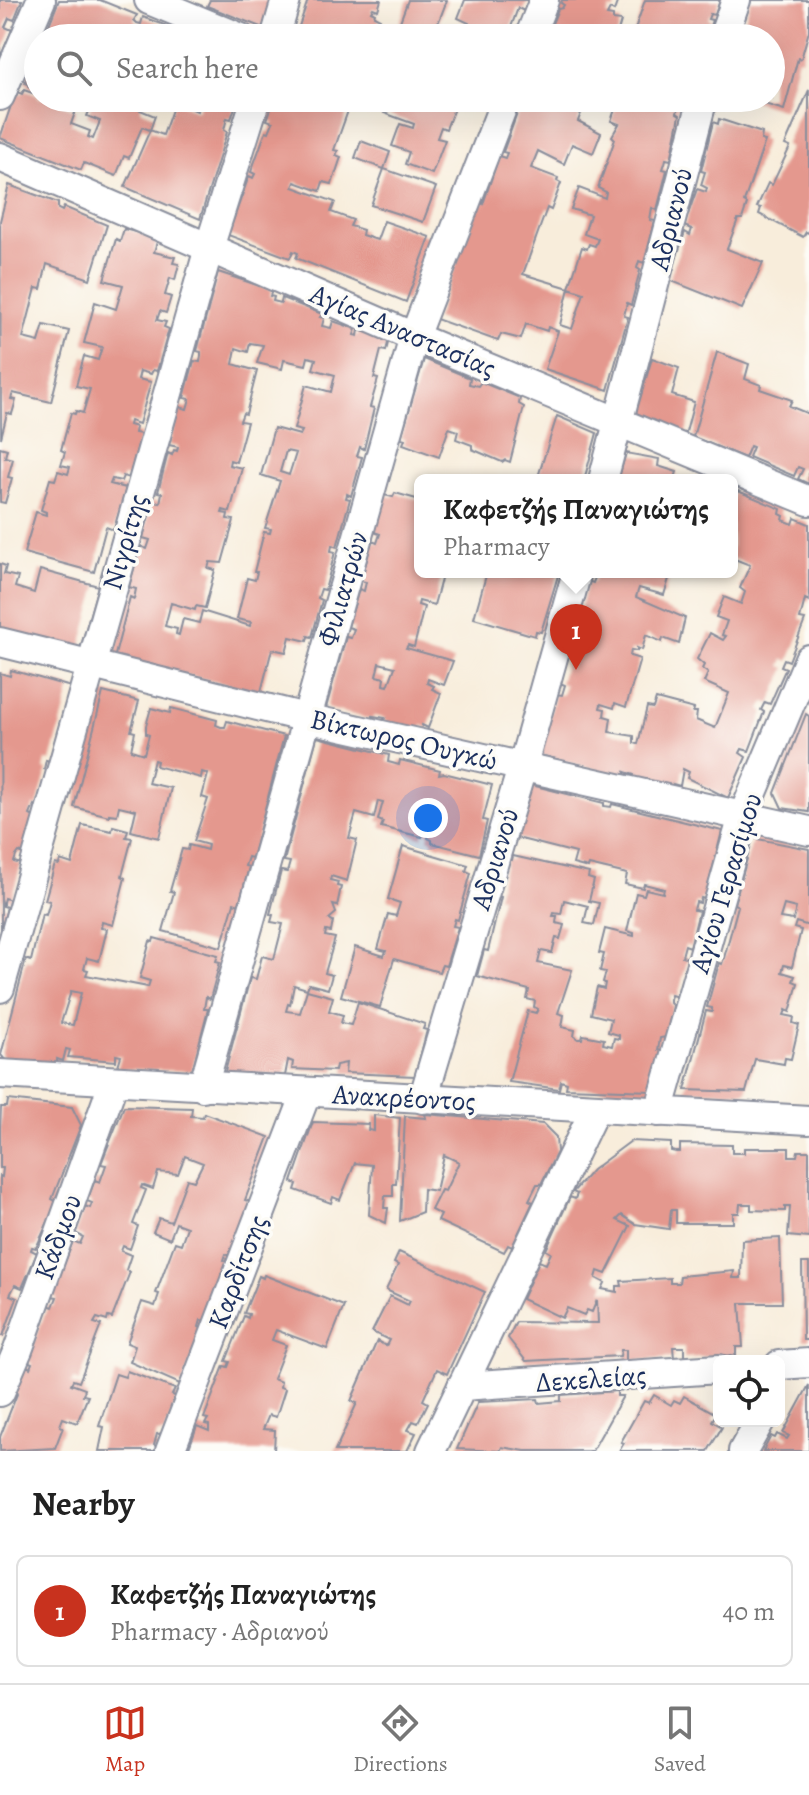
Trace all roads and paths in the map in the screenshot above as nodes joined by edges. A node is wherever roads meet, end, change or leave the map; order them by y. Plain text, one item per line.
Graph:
1 (41, 0) edge
2 (149, 0) edge
3 (286, 0) edge
4 (544, 0) edge
5 (736, 0) edge
6 (31, 24) edge
7 (207, 24) edge
8 (279, 24) edge
9 (535, 24) edge
10 (728, 24) edge
11 (24, 40) edge
12 (0, 96) edge
13 (252, 112) edge
14 (501, 112) edge
15 (699, 112) edge
16 (0, 157) edge
17 (209, 248) junction
18 (414, 337) junction
19 (619, 422) junction
20 (605, 474) edge
21 (809, 501) edge
22 (575, 578) edge
23 (0, 642) edge
24 (809, 659) edge
25 (90, 666) junction
26 (306, 718) junction
27 (522, 768) junction
28 (743, 816) junction
29 (809, 831) edge
30 (0, 988) edge
31 (0, 1074) edge
32 (114, 1081) junction
33 (203, 1087) junction
34 (306, 1094) junction
35 (423, 1099) junction
36 (595, 1109) junction
37 (659, 1112) junction
38 (809, 1120) edge
39 (9, 1350) edge
40 (713, 1369) edge
41 (462, 1386) junction
42 (0, 1392) edge
43 (757, 1427) edge
44 (170, 1451) edge
45 (431, 1451) edge
46 (743, 1451) edge

1 - 6 street
2 - 7 street
3 - 8 street
4 - 9 street
5 - 10 street
11 - 12 street
13 - 17 street, Νιγρίτης
14 - 18 street, Φιλιατρών
15 - 19 street, Αδριανού
16 - 17 street, Αγίας Αναστασίας
17 - 18 street, Αγίας Αναστασίας
17 - 25 street, Νιγρίτης
18 - 19 street, Αγίας Αναστασίας
18 - 26 street, Φιλιατρών
19 - 20 street, Αδριανού
19 - 21 street, Αγίας Αναστασίας
22 - 27 street, Αδριανού
23 - 25 street, Βίκτωρος Ουγκώ
24 - 28 street, Αγίου Γερασίμου
25 - 26 street, Βίκτωρος Ουγκώ
25 - 30 street, Νιγρίτης
26 - 27 street, Βίκτωρος Ουγκώ
26 - 33 street, Φιλιατρών
27 - 28 street, Βίκτωρος Ουγκώ
27 - 35 street, Αδριανού
28 - 29 street, Βίκτωρος Ουγκώ
28 - 37 street, Αγίου Γερασίμου
31 - 32 street, Ανακρέοντος
32 - 33 street, Ανακρέοντος
32 - 39 street, Κάδμου
33 - 34 street, Ανακρέοντος
34 - 35 street, Ανακρέοντος
34 - 44 street, Καρδίτσης
35 - 36 street, Ανακρέοντος
36 - 37 street, Ανακρέοντος
36 - 41 street
37 - 38 street, Ανακρέοντος
39 - 42 street, Κάδμου
40 - 41 street, Δεκελείας
41 - 45 street
43 - 46 street

